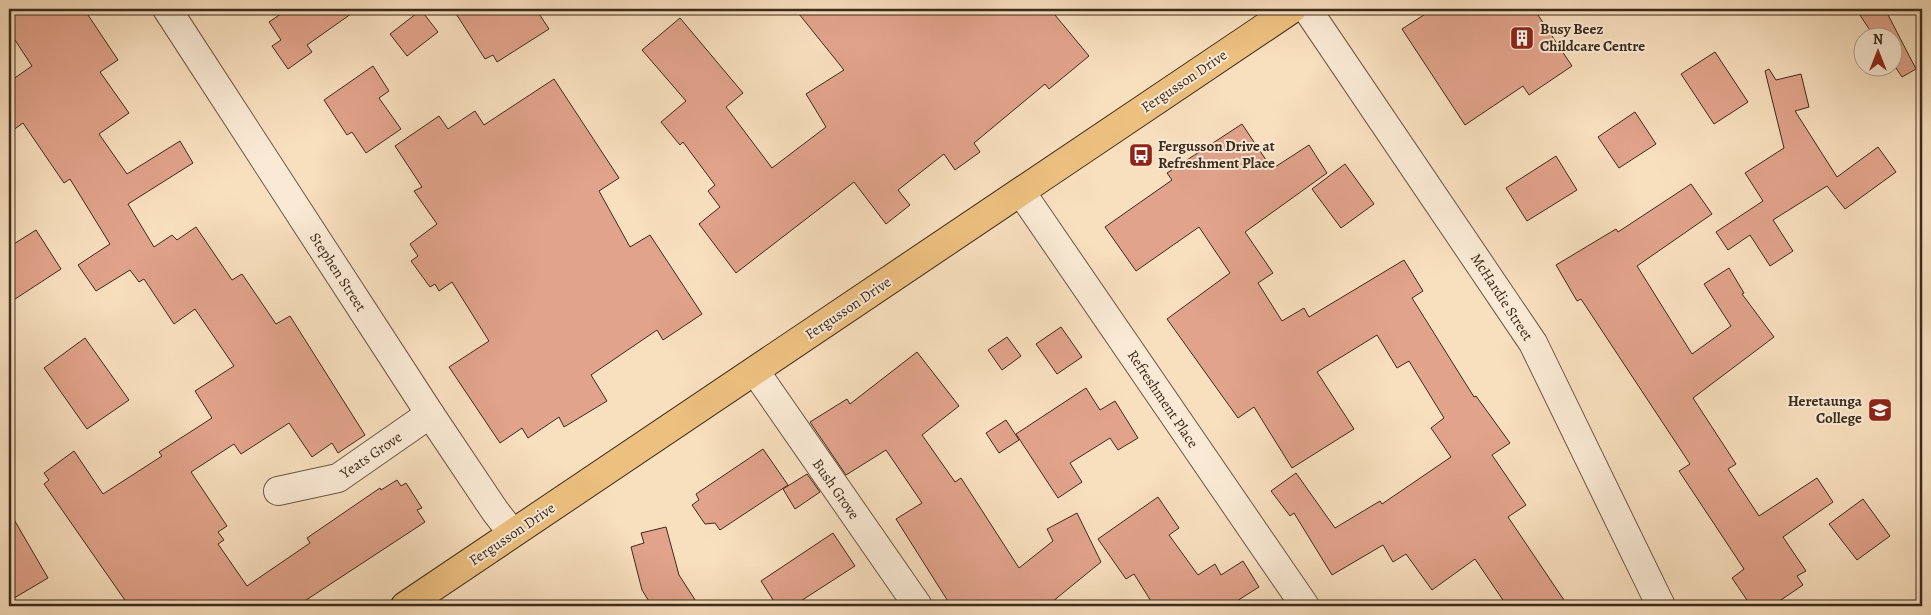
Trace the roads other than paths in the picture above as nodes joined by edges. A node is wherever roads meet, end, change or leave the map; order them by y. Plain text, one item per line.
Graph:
1 (167, 9) edge
2 (1292, 9) edge
3 (1307, 9) edge
4 (1020, 192) junction
5 (755, 371) junction
6 (430, 414) junction
7 (278, 491) dead end
8 (512, 533) junction
9 (405, 606) edge
10 (918, 606) edge
11 (1305, 606) edge
12 (1661, 606) edge

1 - 6 street, Stephen Street
2 - 4 main road, Fergusson Drive
3 - 12 street, McHardie Street
4 - 5 main road, Fergusson Drive
4 - 11 street, Refreshment Place
5 - 8 main road, Fergusson Drive
5 - 10 street, Bush Grove
6 - 7 street, Yeats Grove
6 - 8 street, Stephen Street
8 - 9 main road, Fergusson Drive

